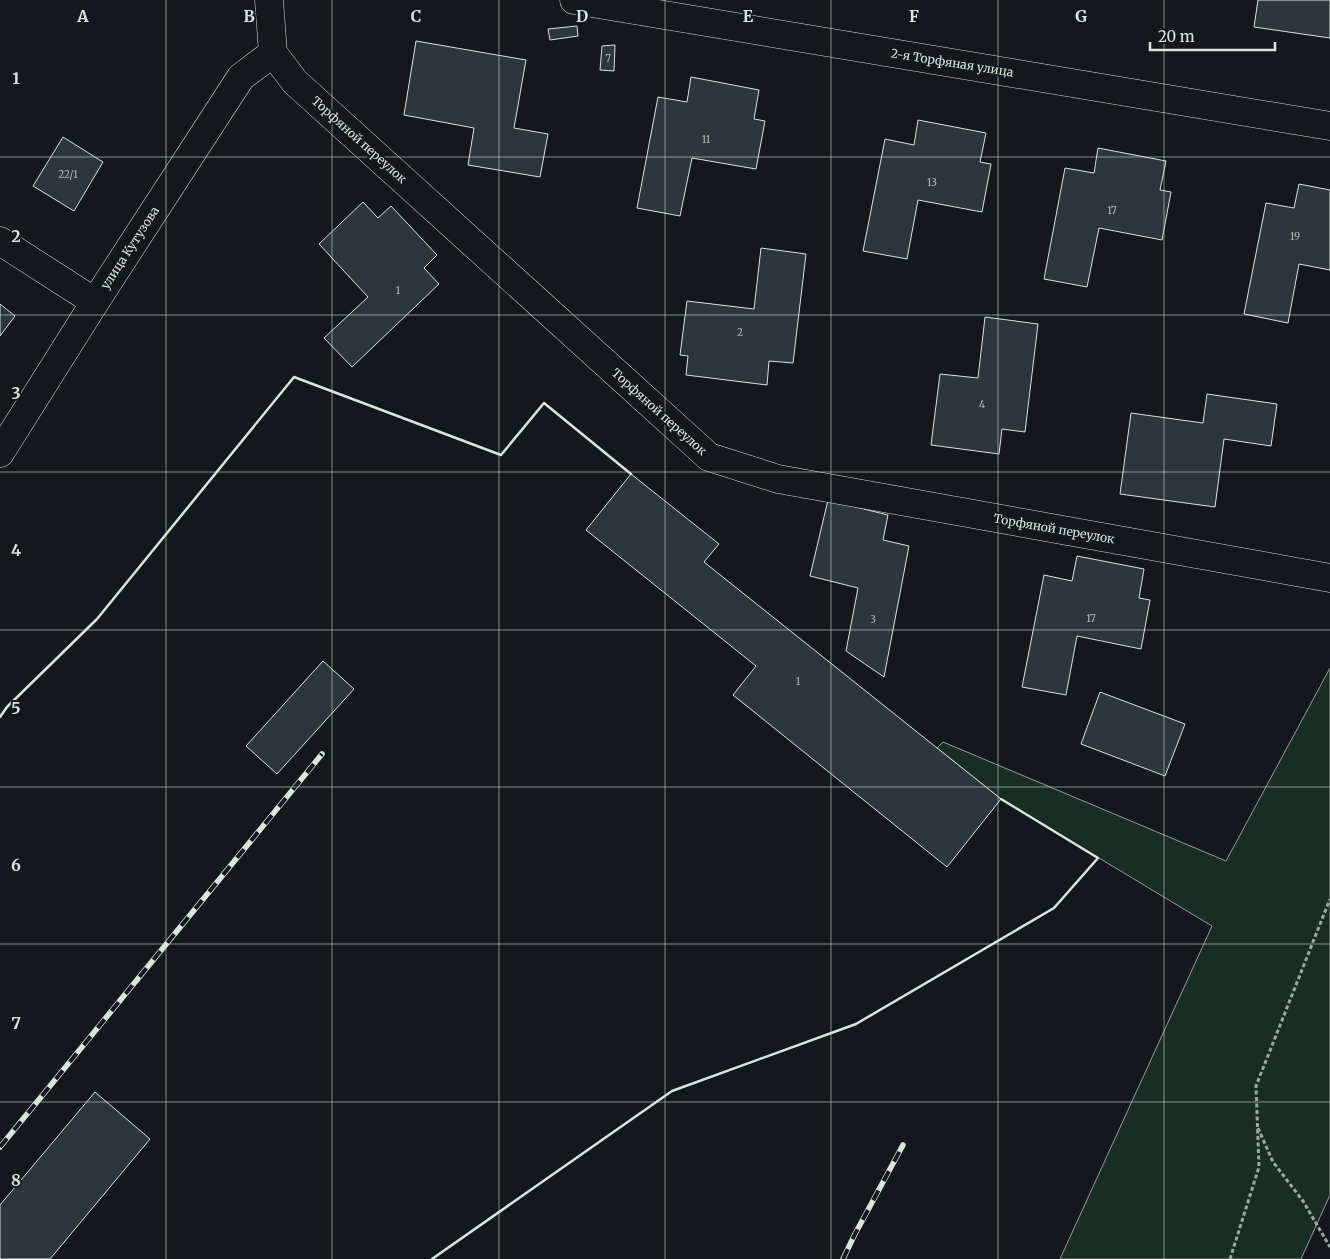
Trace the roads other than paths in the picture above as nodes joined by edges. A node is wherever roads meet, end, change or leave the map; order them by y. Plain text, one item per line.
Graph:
1 (269, 0) edge
2 (574, 0) edge
3 (273, 53) junction
4 (1330, 126) edge
5 (0, 241) edge
6 (95, 302) junction
7 (0, 453) edge
8 (1330, 578) edge

1 - 3 street
2 - 4 street, 2-я Торфяная улица
3 - 6 street, улица Кутузова
3 - 8 street, Торфяной переулок
5 - 6 street
6 - 7 street, улица Кутузова

